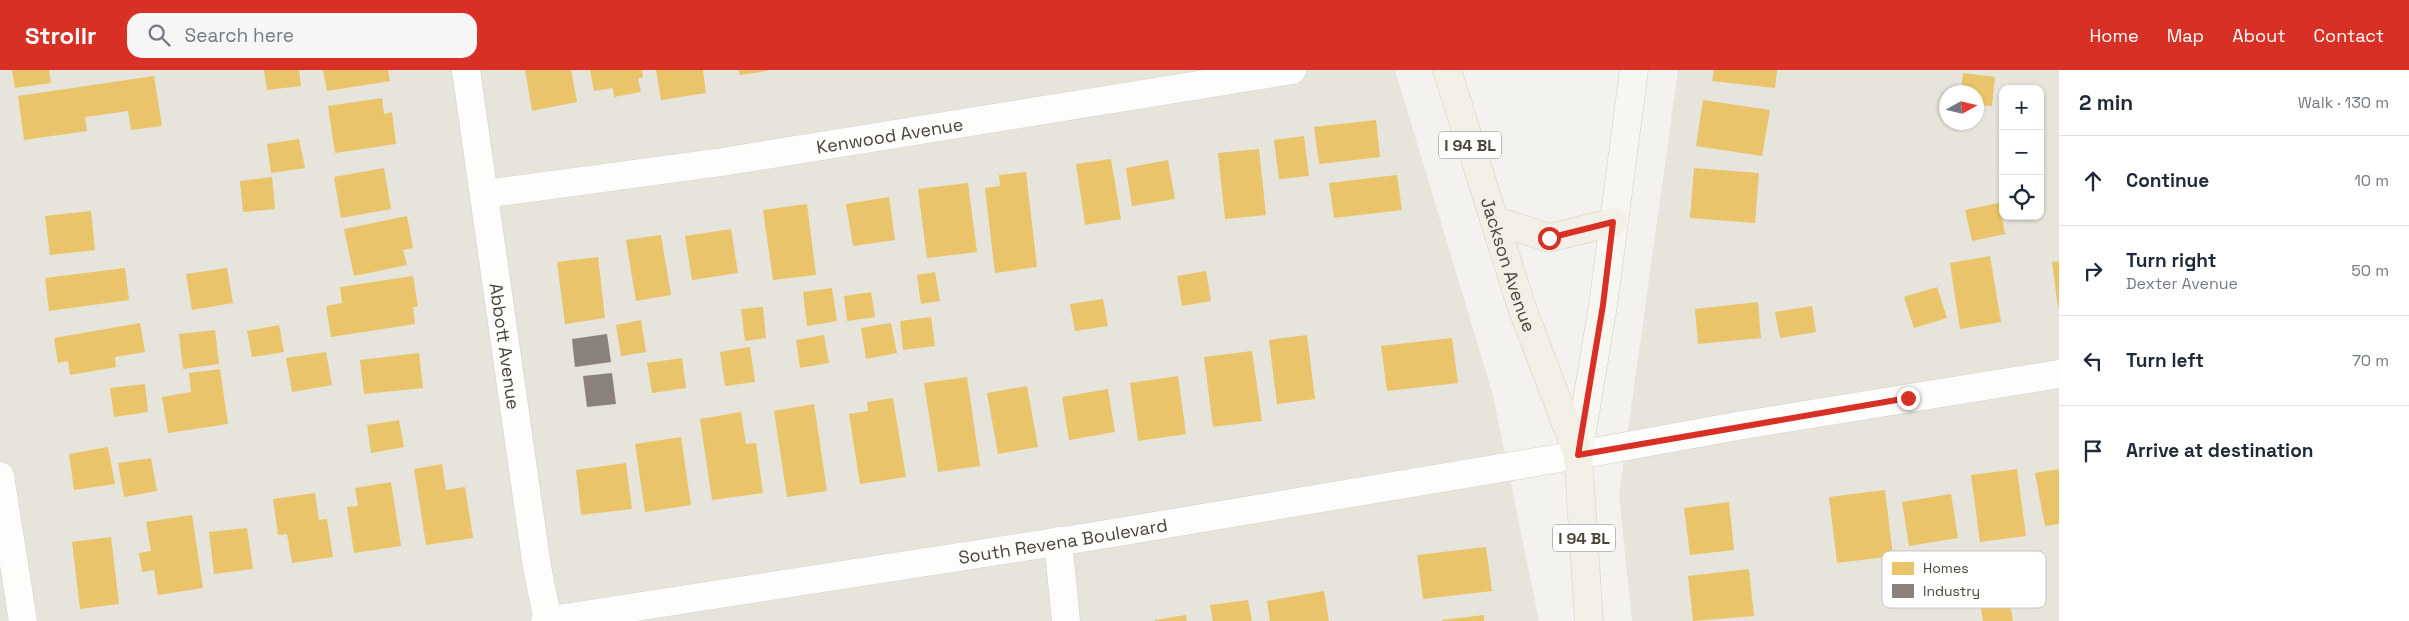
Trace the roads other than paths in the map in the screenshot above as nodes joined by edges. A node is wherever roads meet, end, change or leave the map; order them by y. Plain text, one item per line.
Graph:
1 (466, 70) edge
2 (1292, 70) edge
3 (1447, 70) edge
4 (1634, 70) edge
5 (485, 194) junction
6 (1494, 220) junction
7 (1613, 222) junction
8 (2059, 374) edge
9 (1578, 455) junction
10 (0, 476) edge
11 (1058, 542) junction
12 (22, 621) edge
13 (547, 621) edge
14 (1066, 621) edge
15 (1589, 621) edge

1 - 5 street, Abbott Avenue
2 - 5 street, Kenwood Avenue
3 - 6 main road, Jackson Avenue / I 94 BL
4 - 7 main road
5 - 13 street, Abbott Avenue
6 - 7 main road
6 - 9 main road, Jackson Avenue / I 94 BL
7 - 9 main road
8 - 9 street, South Revena Boulevard
9 - 11 street, South Revena Boulevard
9 - 15 main road, I 94 BL
10 - 12 street
11 - 13 street, South Revena Boulevard
11 - 14 street

